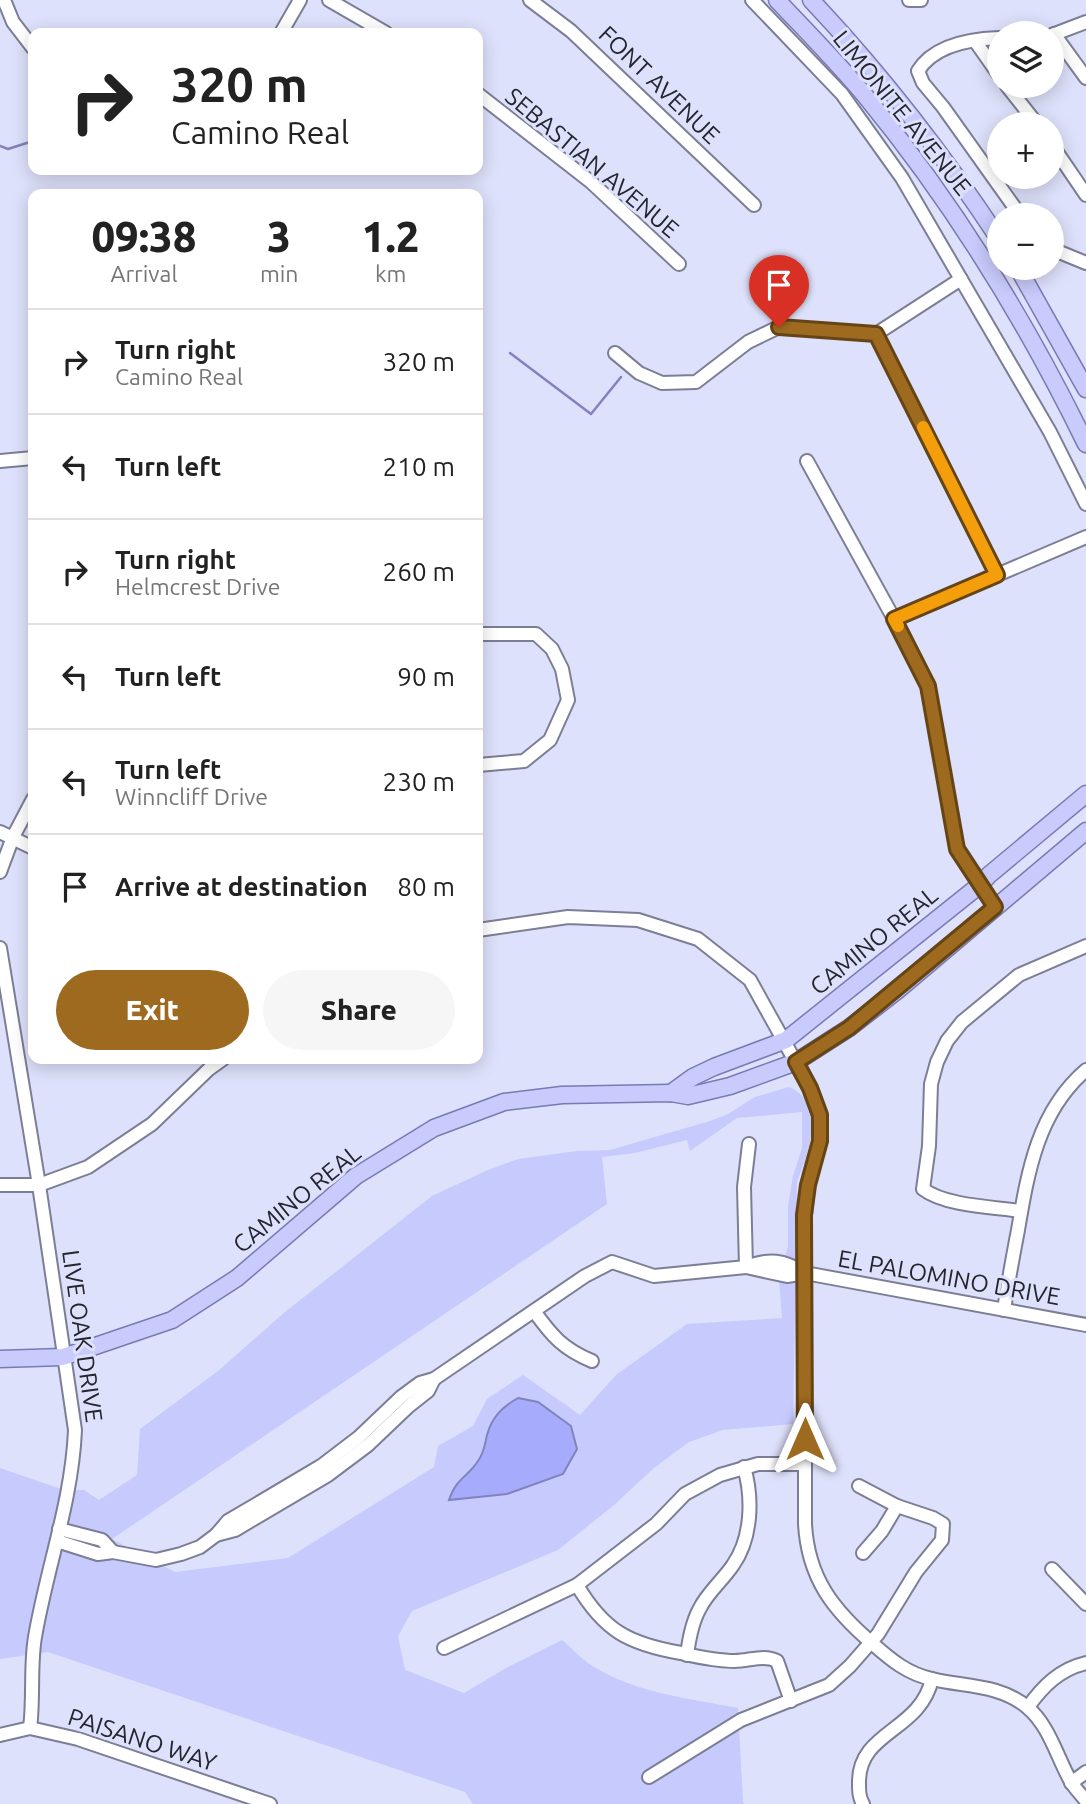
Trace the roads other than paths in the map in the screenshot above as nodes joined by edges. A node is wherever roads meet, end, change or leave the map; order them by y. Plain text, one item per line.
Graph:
1 (4, 0) edge
2 (300, 0) edge
3 (329, 0) edge
4 (530, 0) edge
5 (752, 0) edge
6 (777, 0) edge
7 (811, 0) edge
8 (909, 0) edge
9 (921, 0) edge
10 (1086, 23) edge
11 (284, 28) edge
12 (377, 28) edge
13 (1064, 31) edge
14 (987, 40) edge
15 (975, 41) junction
16 (28, 42) edge
17 (1064, 49) edge
18 (987, 58) edge
19 (1086, 78) edge
20 (483, 98) edge
21 (1016, 98) edge
22 (1028, 112) edge
23 (1064, 163) edge
24 (1086, 195) edge
25 (1011, 203) edge
26 (754, 205) dead end
27 (987, 222) edge
28 (1064, 254) edge
29 (1086, 263) edge
30 (679, 264) dead end
31 (961, 279) junction
32 (1025, 280) edge
33 (876, 334) junction
34 (615, 353) dead end
35 (1086, 389) edge
36 (1086, 444) edge
37 (28, 458) edge
38 (0, 461) edge
39 (807, 461) dead end
40 (1086, 504) edge
41 (1086, 537) edge
42 (997, 575) junction
43 (894, 619) junction
44 (483, 634) edge
45 (483, 765) edge
46 (1086, 794) edge
47 (28, 808) edge
48 (1086, 831) edge
49 (0, 832) edge
50 (13, 837) junction
51 (28, 845) edge
52 (0, 872) edge
53 (981, 884) junction
54 (995, 907) junction
55 (483, 929) edge
56 (1086, 946) edge
57 (0, 948) edge
58 (3, 990) edge
59 (786, 1040) junction
60 (796, 1062) junction
61 (216, 1064) edge
62 (1086, 1070) edge
63 (671, 1093) junction
64 (749, 1144) dead end
65 (0, 1185) edge
66 (39, 1185) junction
67 (1021, 1211) junction
68 (746, 1266) junction
69 (804, 1273) junction
70 (1004, 1310) junction
71 (534, 1311) junction
72 (1086, 1325) edge
73 (63, 1357) junction
74 (0, 1359) edge
75 (592, 1361) dead end
76 (805, 1464) junction
77 (744, 1466) junction
78 (859, 1486) dead end
79 (897, 1506) junction
80 (58, 1535) junction
81 (95, 1538) junction
82 (91, 1552) junction
83 (113, 1552) junction
84 (863, 1553) dead end
85 (1052, 1569) dead end
86 (577, 1585) junction
87 (1086, 1604) edge
88 (871, 1643) junction
89 (444, 1648) dead end
90 (687, 1655) junction
91 (1086, 1663) edge
92 (932, 1679) junction
93 (791, 1701) junction
94 (1028, 1707) junction
95 (30, 1728) junction
96 (0, 1735) edge
97 (1086, 1772) edge
98 (649, 1777) dead end
99 (1071, 1783) junction
100 (1086, 1801) edge
101 (270, 1804) edge
102 (863, 1804) edge

1 - 16 street
2 - 11 street
3 - 12 street
4 - 26 street, FONT AVENUE
5 - 31 street
6 - 36 main road, LIMONITE AVENUE
7 - 27 main road, LIMONITE AVENUE
8 - 9 street
10 - 13 street
14 - 15 street
15 - 18 street
15 - 25 street
17 - 19 street
20 - 30 street, SEBASTIAN AVENUE
21 - 22 street
23 - 24 street
28 - 29 street
31 - 33 street
31 - 40 street
32 - 35 main road
33 - 34 street
33 - 42 street
37 - 38 street
39 - 43 street
41 - 42 street
42 - 43 street
43 - 53 street
44 - 45 street
46 - 53 main road, CAMINO REAL
47 - 50 street
48 - 54 main road, CAMINO REAL
49 - 50 street
50 - 51 street
50 - 52 street
53 - 54 street
53 - 59 main road, CAMINO REAL
54 - 60 main road, CAMINO REAL
55 - 59 street
56 - 67 street
57 - 58 street, LIVE OAK DRIVE
58 - 66 street, LIVE OAK DRIVE
59 - 60 street
59 - 63 main road, CAMINO REAL
60 - 63 main road, CAMINO REAL
60 - 69 street
61 - 66 street
62 - 67 street
63 - 73 main road, CAMINO REAL
64 - 68 street
65 - 66 street
66 - 73 street, LIVE OAK DRIVE
67 - 70 street
68 - 69 street, EL PALOMINO DRIVE
68 - 71 street, EL PALOMINO DRIVE
69 - 70 street, EL PALOMINO DRIVE
69 - 76 street
70 - 72 street, EL PALOMINO DRIVE
71 - 75 street
71 - 83 street, EL PALOMINO DRIVE
73 - 74 main road, CAMINO REAL
73 - 80 street, LIVE OAK DRIVE
76 - 77 street
76 - 88 street
77 - 86 street
77 - 90 street
78 - 79 street
79 - 84 street
79 - 88 street
80 - 81 street, EL PALOMINO DRIVE
80 - 82 street, EL PALOMINO DRIVE
80 - 95 street, LIVE OAK DRIVE
81 - 82 street
81 - 83 street, EL PALOMINO DRIVE
82 - 83 street, EL PALOMINO DRIVE
85 - 87 street
86 - 89 street
86 - 90 street
88 - 92 street
88 - 93 street
90 - 93 street
91 - 94 street
92 - 94 street
92 - 102 street
93 - 98 street
94 - 99 street
95 - 96 street, PAISANO WAY
95 - 101 street, PAISANO WAY
97 - 99 street
99 - 100 street

